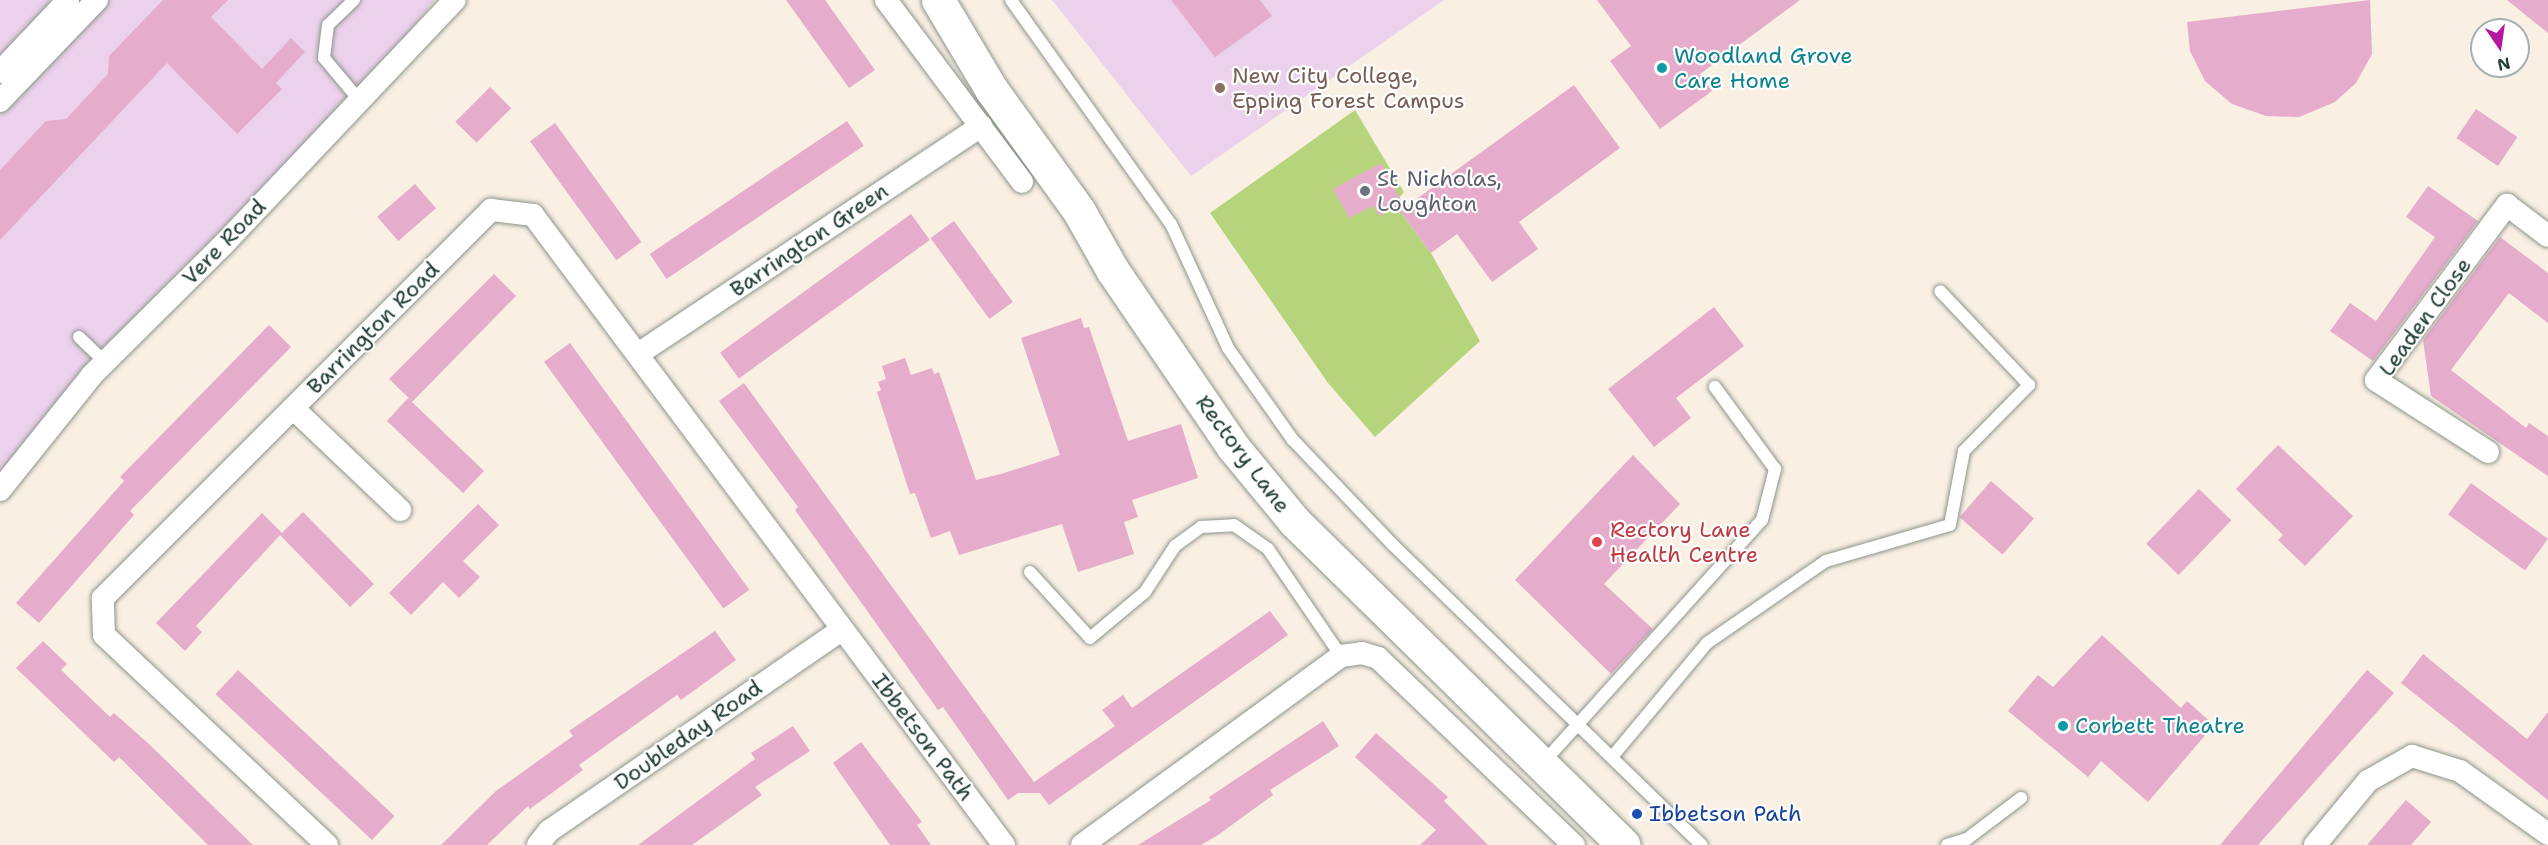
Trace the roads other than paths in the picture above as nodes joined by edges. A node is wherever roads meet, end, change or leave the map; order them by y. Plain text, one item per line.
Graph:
1 (68, 0) edge
2 (97, 0) edge
3 (354, 0) edge
4 (455, 0) edge
5 (886, 0) edge
6 (938, 0) edge
7 (1011, 0) edge
8 (0, 72) edge
9 (0, 101) edge
10 (360, 101) junction
11 (981, 126) junction
12 (1022, 182) dead end
13 (2548, 236) edge
14 (1940, 291) dead end
15 (79, 337) dead end
16 (638, 354) junction
17 (105, 362) junction
18 (1715, 387) dead end
19 (293, 408) junction
20 (2488, 452) dead end
21 (0, 490) edge
22 (399, 510) dead end
23 (1030, 572) dead end
24 (842, 630) junction
25 (1341, 656) junction
26 (1577, 723) junction
27 (1612, 757) junction
28 (1542, 764) junction
29 (2021, 798) dead end
30 (2548, 834) edge
31 (327, 845) edge
32 (538, 845) edge
33 (1004, 845) edge
34 (1082, 845) edge
35 (1574, 845) edge
36 (1624, 845) edge
37 (1702, 845) edge
38 (1947, 845) edge
39 (2315, 845) edge

1 - 8 street
2 - 9 street
3 - 10 lane
4 - 10 street, Vere Road
5 - 11 street
6 - 28 main road, Rectory Lane
7 - 26 lane
10 - 17 street, Vere Road
11 - 12 street
11 - 16 street, Barrington Green
13 - 20 street, Leaden Close
14 - 27 lane
15 - 17 lane
16 - 19 street, Barrington Road
16 - 24 street, Barrington Road
17 - 21 street, Vere Road
18 - 26 lane
19 - 22 street
19 - 31 street, Barrington Road
23 - 25 lane
24 - 32 street, Doubleday Road
24 - 33 street, Ibbetson Path
25 - 34 street
25 - 35 street
26 - 27 lane
26 - 28 lane
27 - 37 lane
28 - 36 main road, Rectory Lane
29 - 38 lane
30 - 39 street

